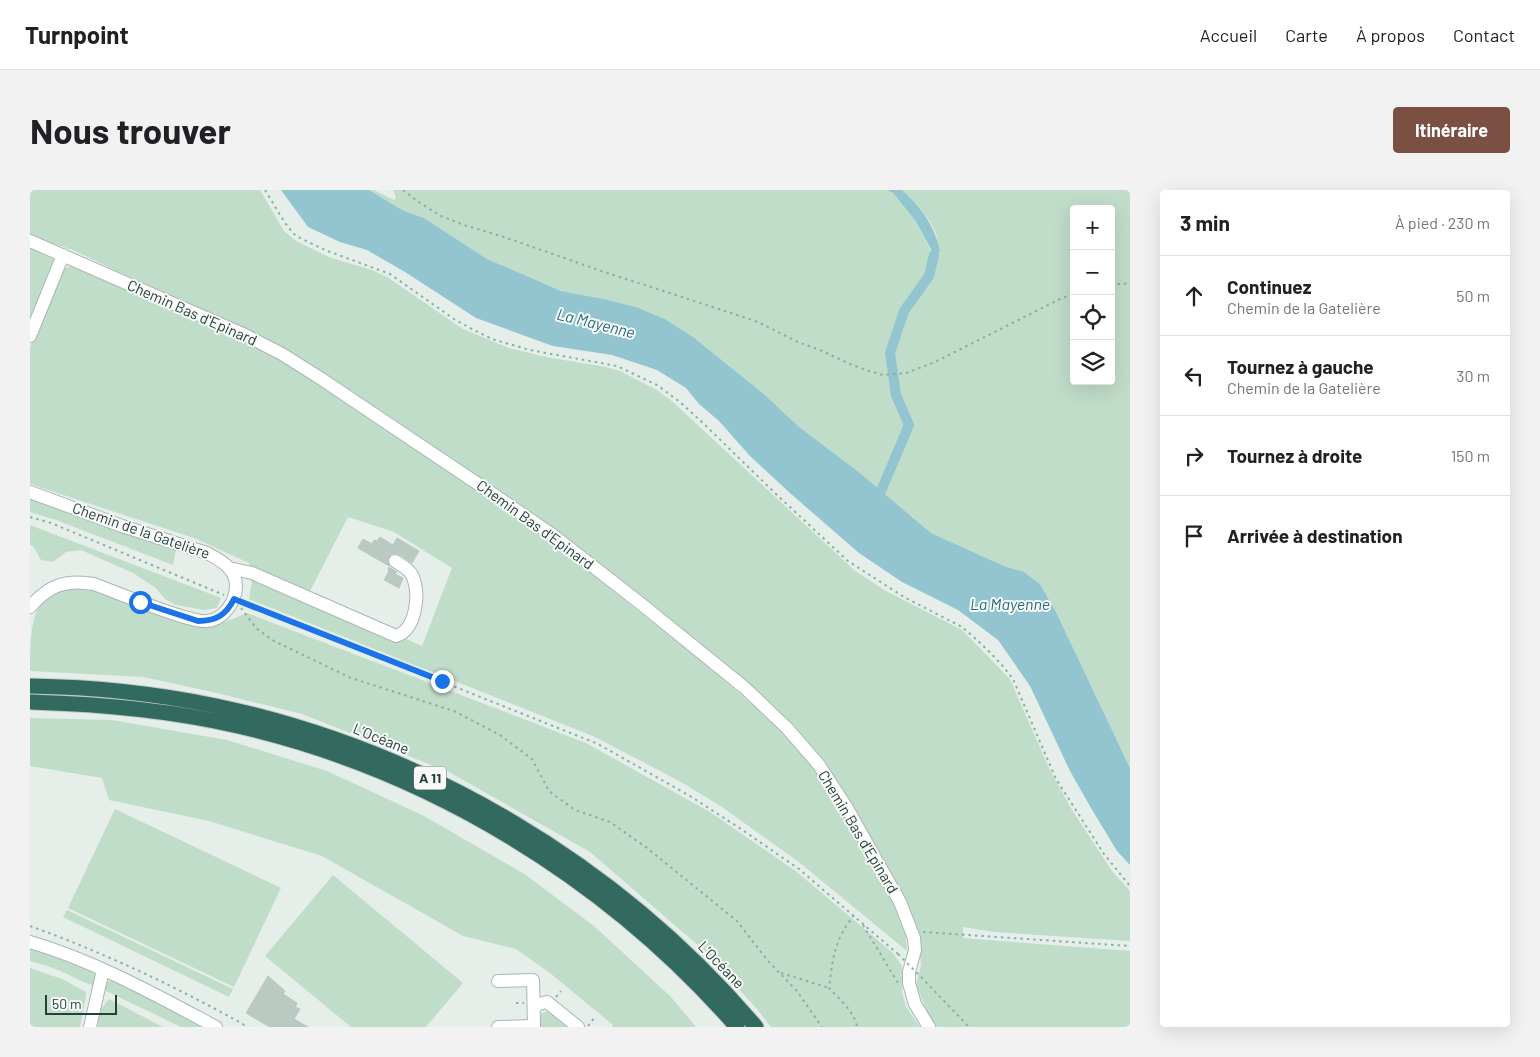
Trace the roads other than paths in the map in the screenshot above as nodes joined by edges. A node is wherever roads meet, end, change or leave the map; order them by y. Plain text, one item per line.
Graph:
1 (30, 240) edge
2 (63, 255) junction
3 (30, 336) edge
4 (30, 492) edge
5 (395, 561) dead end
6 (229, 568) junction
7 (32, 600) edge
8 (30, 686) edge
9 (30, 702) edge
10 (30, 942) edge
11 (103, 970) junction
12 (498, 981) dead end
13 (534, 1010) junction
14 (90, 1027) edge
15 (216, 1027) edge
16 (498, 1027) edge
17 (534, 1027) edge
18 (578, 1027) edge
19 (737, 1027) edge
20 (756, 1027) edge
21 (930, 1027) edge

1 - 2 street, Chemin Bas d'Epinard
2 - 3 street
2 - 21 street, Chemin Bas d'Epinard
4 - 6 street, Chemin de la Gatelière
5 - 6 street
6 - 7 street
8 - 20 highway, L’Océane / A 11
9 - 19 highway, L’Océane / A 11
10 - 11 street
11 - 14 street
11 - 15 street
12 - 13 street
13 - 17 street
13 - 18 street
16 - 17 street

